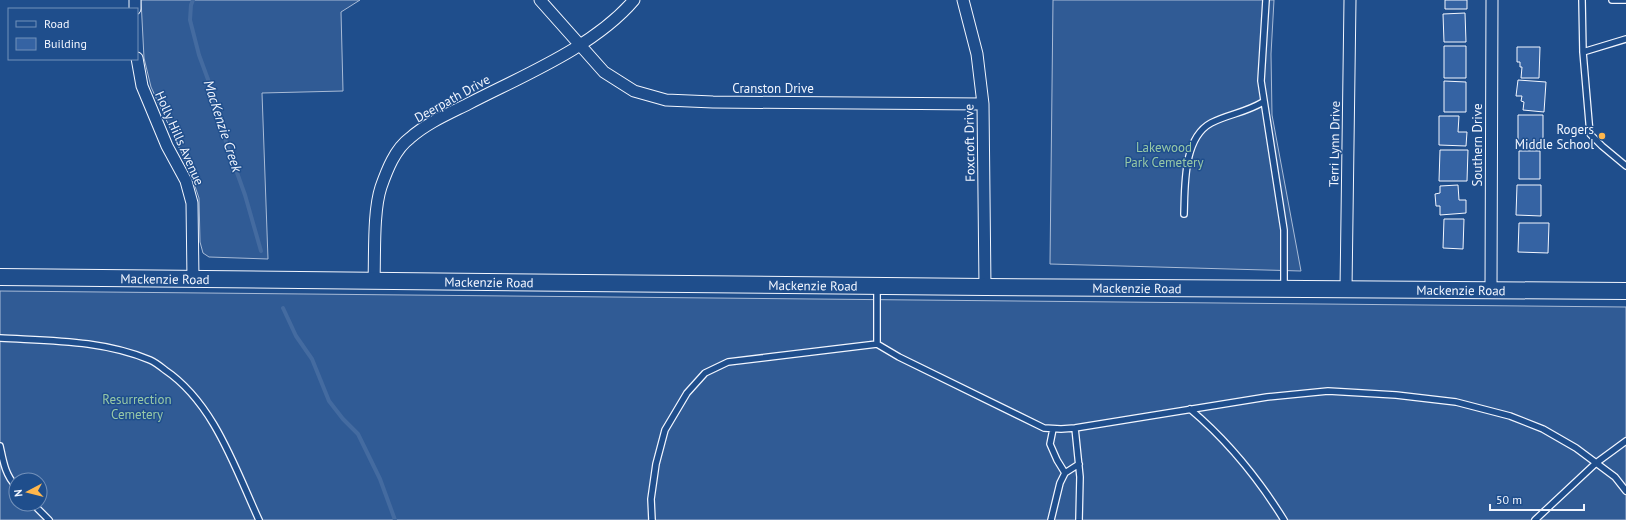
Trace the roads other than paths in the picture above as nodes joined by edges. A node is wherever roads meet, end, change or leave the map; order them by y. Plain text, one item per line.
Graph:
1 (540, 0) edge
2 (634, 0) edge
3 (963, 0) edge
4 (1266, 0) edge
5 (1350, 0) edge
6 (1492, 0) edge
7 (1582, 0) edge
8 (1612, 0) edge
9 (1626, 0) edge
10 (1626, 39) edge
11 (580, 46) junction
12 (1583, 52) junction
13 (137, 60) edge
14 (1263, 102) junction
15 (983, 104) junction
16 (1626, 166) edge
17 (1184, 214) dead end
18 (0, 277) edge
19 (193, 279) junction
20 (374, 281) junction
21 (877, 285) junction
22 (985, 287) junction
23 (1284, 289) junction
24 (1346, 289) junction
25 (1490, 290) junction
26 (1626, 291) edge
27 (0, 338) edge
28 (877, 344) junction
29 (1190, 409) junction
30 (1075, 428) junction
31 (1053, 429) junction
32 (1626, 441) edge
33 (0, 446) edge
34 (1596, 463) junction
35 (1079, 464) junction
36 (1066, 473) junction
37 (8, 474) edge
38 (1626, 491) edge
39 (41, 512) edge
40 (49, 520) edge
41 (259, 520) edge
42 (652, 520) edge
43 (1051, 520) edge
44 (1079, 520) edge
45 (1284, 520) edge
46 (1535, 520) edge

1 - 11 street, Cranston Drive
2 - 11 street, Deerpath Drive
3 - 15 street, Foxcroft Drive
4 - 14 lane
5 - 24 street, Terri Lynn Drive
6 - 25 street, Southern Drive
7 - 12 lane
8 - 9 lane
10 - 12 lane
11 - 15 street, Cranston Drive
11 - 20 street, Deerpath Drive
12 - 16 lane
13 - 19 street, Holly Hills Avenue
14 - 17 lane
14 - 23 lane
15 - 22 street, Foxcroft Drive
18 - 19 main road, Mackenzie Road
19 - 20 main road, Mackenzie Road
20 - 21 main road, Mackenzie Road
21 - 22 main road, Mackenzie Road
21 - 28 lane
22 - 23 main road, Mackenzie Road
23 - 24 main road, Mackenzie Road
24 - 25 main road, Mackenzie Road
25 - 26 main road, Mackenzie Road
27 - 41 lane
28 - 31 lane
28 - 42 lane
29 - 30 lane
29 - 34 lane
29 - 45 lane
30 - 31 lane
30 - 35 lane
31 - 36 lane
32 - 34 lane
33 - 37 lane
34 - 38 lane
34 - 46 lane
35 - 36 lane
35 - 44 lane
36 - 43 lane
39 - 40 lane

